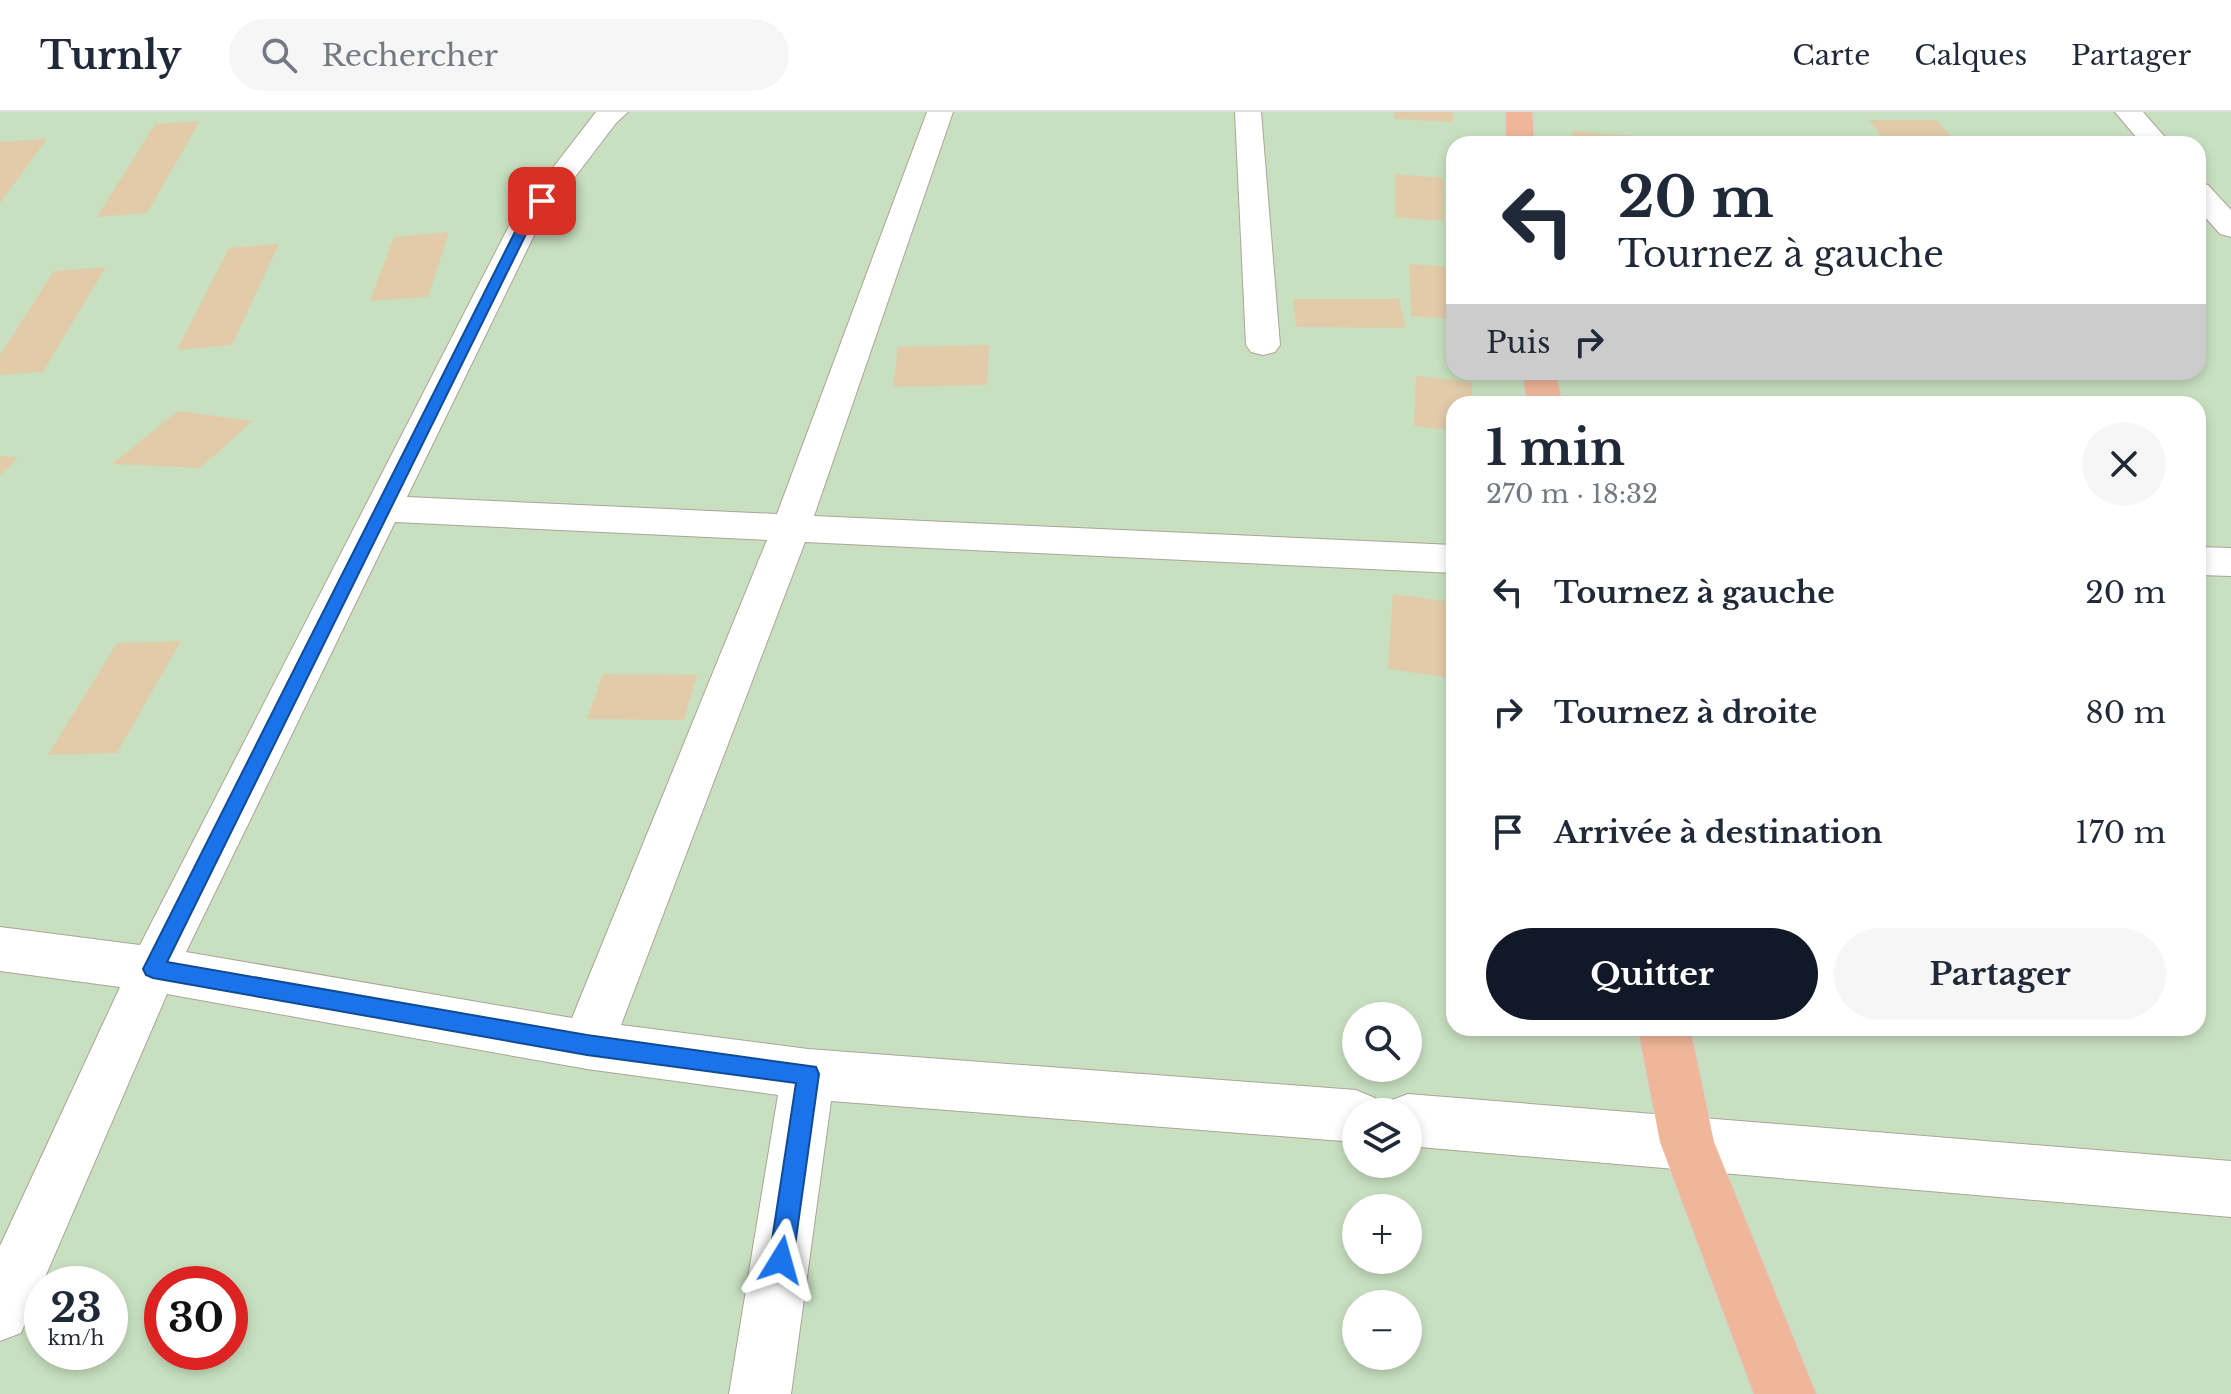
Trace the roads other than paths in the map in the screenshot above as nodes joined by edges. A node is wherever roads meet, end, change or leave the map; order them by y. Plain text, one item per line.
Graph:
1 (615, 112) edge
2 (940, 112) edge
3 (1248, 112) edge
4 (1519, 112) edge
5 (2128, 112) edge
6 (1520, 136) edge
7 (2150, 136) edge
8 (2206, 200) edge
9 (2231, 228) edge
10 (1263, 345) dead end
11 (382, 509) junction
12 (791, 528) junction
13 (1446, 559) edge
14 (2206, 561) edge
15 (2231, 562) edge
16 (0, 949) edge
17 (153, 969) junction
18 (1666, 1036) edge
19 (587, 1045) junction
20 (808, 1074) junction
21 (1342, 1115) edge
22 (1422, 1121) edge
23 (1687, 1142) junction
24 (2231, 1189) edge
25 (0, 1312) edge
26 (760, 1394) edge
27 (1785, 1394) edge

1 - 11 street
2 - 12 street
3 - 10 street
4 - 6 highway
5 - 7 street
8 - 9 street
11 - 12 street
11 - 17 street
12 - 13 street
12 - 19 street
14 - 15 street
16 - 17 street
17 - 19 street
17 - 25 street
18 - 23 highway
19 - 20 street
20 - 21 street
20 - 26 street
22 - 23 street
23 - 24 street
23 - 27 highway

